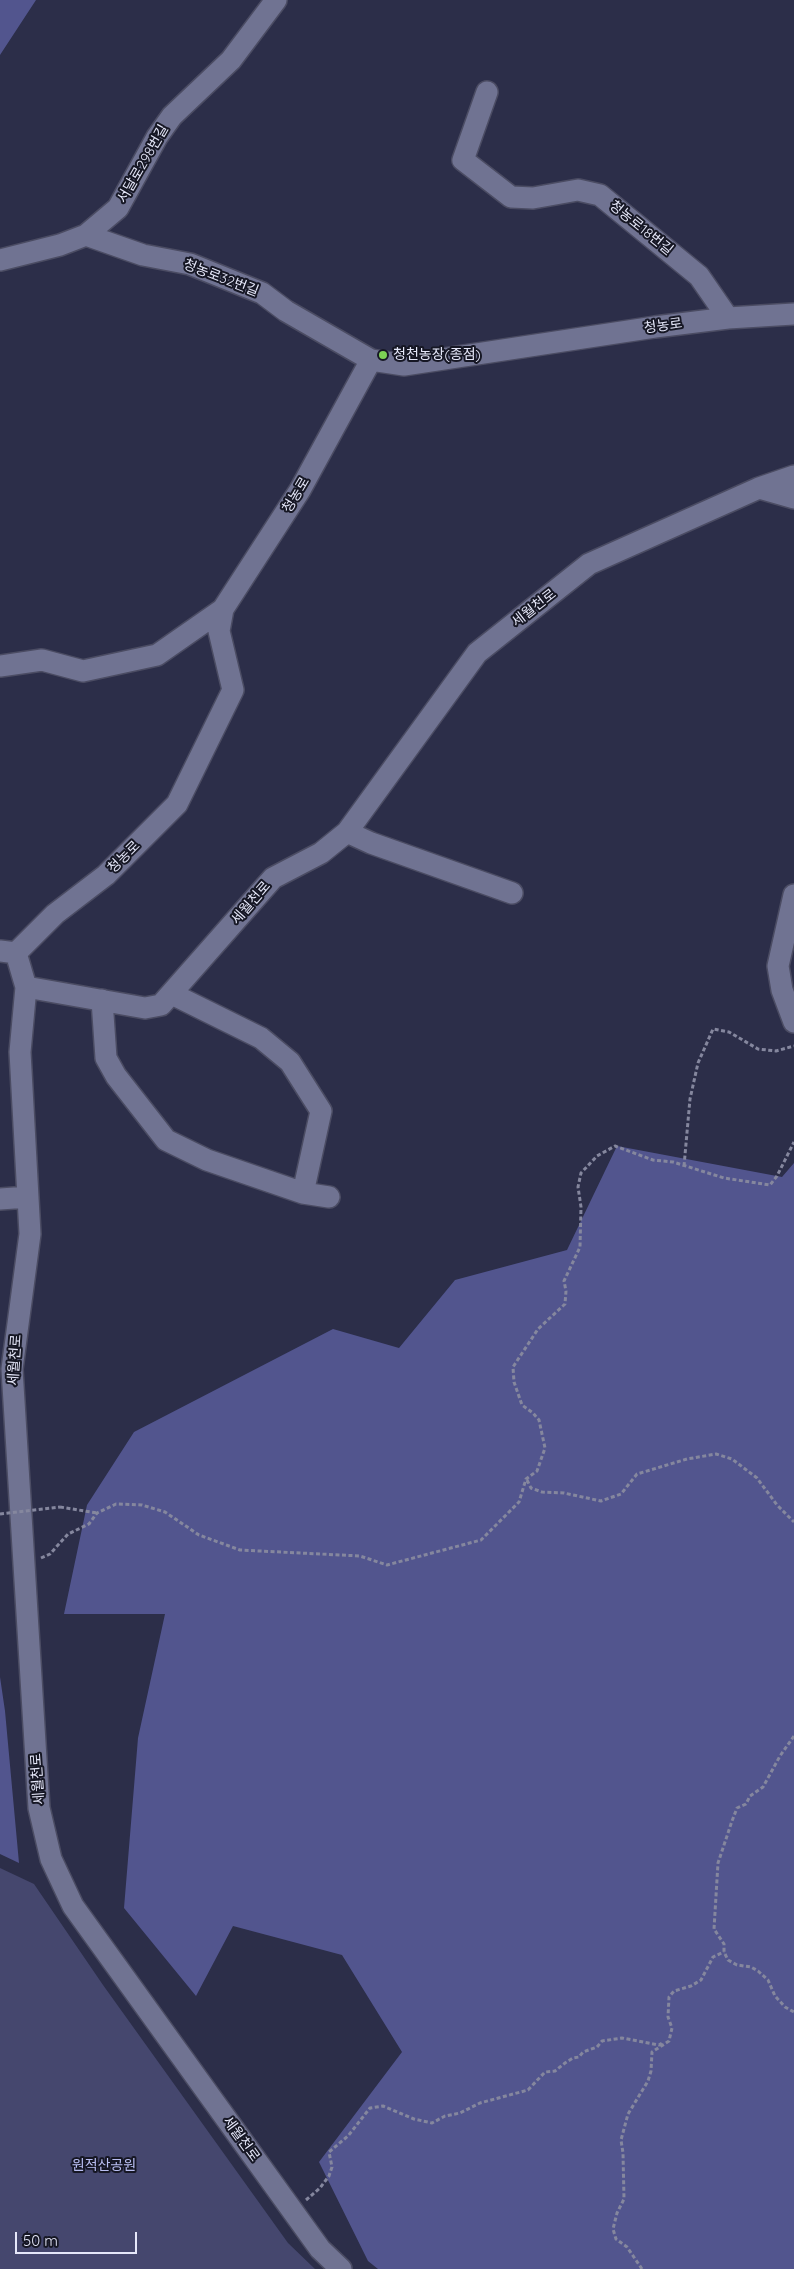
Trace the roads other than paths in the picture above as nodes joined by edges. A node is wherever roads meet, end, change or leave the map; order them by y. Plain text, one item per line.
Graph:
1 (276, 0) edge
2 (487, 92) dead end
3 (86, 235) junction
4 (0, 260) edge
5 (794, 314) edge
6 (728, 318) junction
7 (371, 360) junction
8 (794, 476) edge
9 (759, 488) junction
10 (794, 498) edge
11 (223, 609) junction
12 (0, 666) edge
13 (347, 832) junction
14 (512, 893) dead end
15 (794, 896) edge
16 (8, 952) edge
17 (26, 987) junction
18 (172, 994) junction
19 (102, 1000) junction
20 (794, 1022) edge
21 (302, 1193) junction
22 (28, 1197) junction
23 (329, 1197) dead end
24 (0, 1199) edge
25 (341, 2269) edge

1 - 3 street, 서달로298번길
2 - 6 street, 청농로18번길
3 - 4 street, 서달로298번길
3 - 7 street, 청농로32번길
5 - 6 street, 청농로
6 - 7 street, 청농로
7 - 11 street, 청농로
8 - 9 street, 세월천로
9 - 10 street
9 - 13 street, 세월천로
11 - 12 street
11 - 16 street, 청농로
13 - 14 street
13 - 18 street, 세월천로
15 - 20 street
16 - 17 street, 세월천로
17 - 19 street, 세월천로
17 - 22 street, 세월천로
18 - 19 street, 세월천로
18 - 21 street
19 - 21 street
21 - 23 street
22 - 24 street
22 - 25 street, 세월천로

